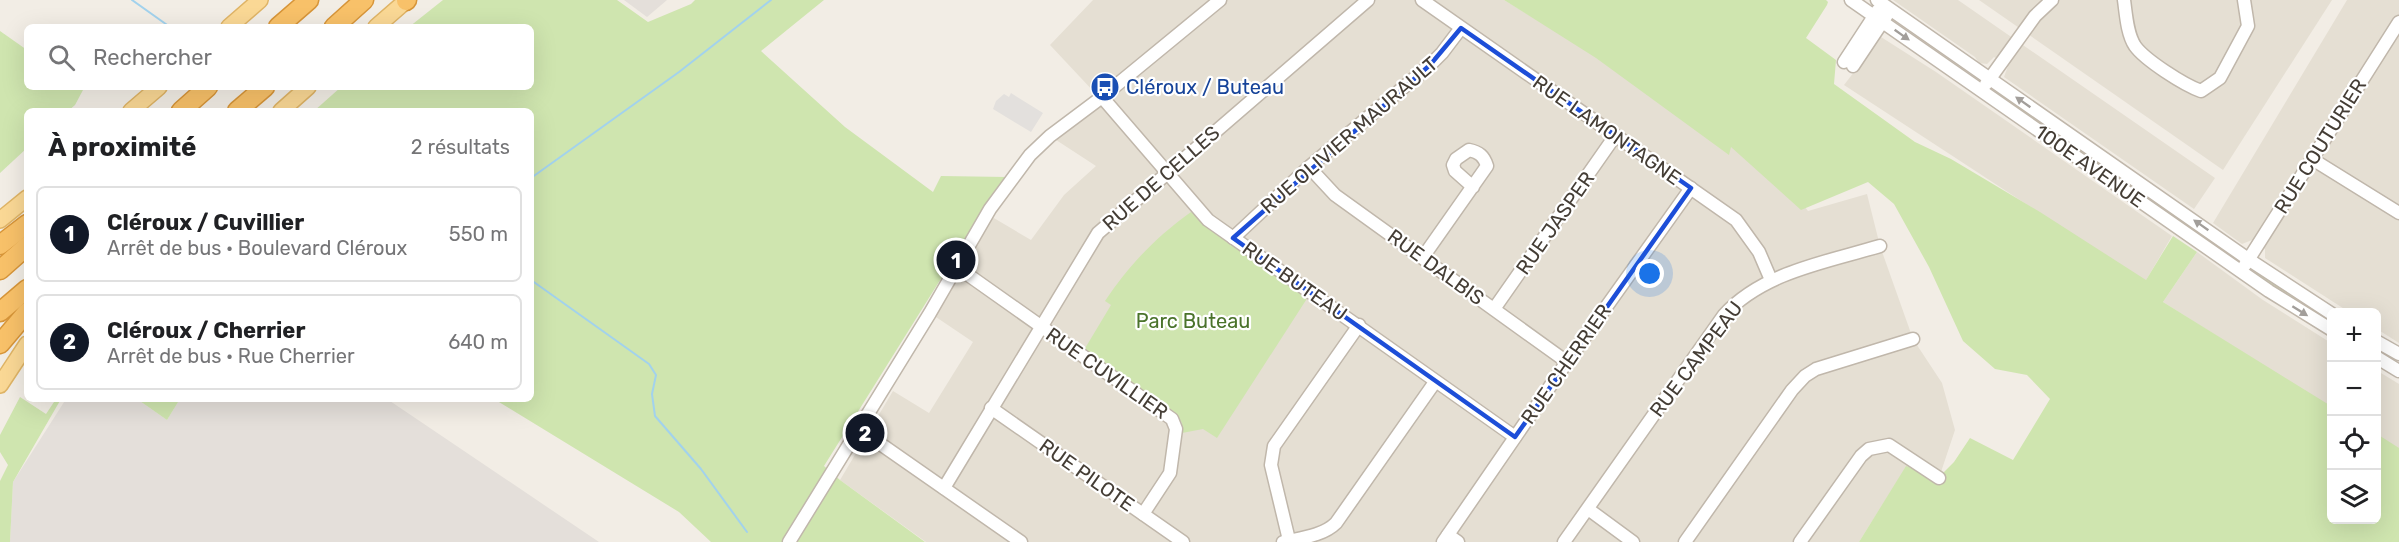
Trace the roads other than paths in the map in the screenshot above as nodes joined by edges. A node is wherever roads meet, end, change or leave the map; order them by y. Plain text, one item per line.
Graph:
1 (260, 0) edge
2 (309, 0) edge
3 (364, 0) edge
4 (407, 0) edge
5 (1368, 0) edge
6 (1422, 0) edge
7 (1851, 0) edge
8 (2052, 0) edge
9 (2124, 0) edge
10 (2244, 0) edge
11 (1216, 1) edge
12 (1883, 4) edge
13 (1878, 19) junction
14 (2399, 22) edge
15 (232, 24) edge
16 (281, 24) edge
17 (337, 24) edge
18 (379, 24) edge
19 (1461, 28) junction
20 (1849, 64) dead end
21 (1990, 79) junction
22 (156, 90) edge
23 (205, 90) edge
24 (262, 90) edge
25 (305, 90) edge
26 (1982, 90) junction
27 (1102, 97) junction
28 (134, 108) edge
29 (184, 108) edge
30 (240, 108) edge
31 (284, 108) edge
32 (1615, 136) junction
33 (2312, 159) junction
34 (1308, 167) junction
35 (1166, 172) junction
36 (1473, 187) dead end
37 (1690, 188) junction
38 (24, 200) edge
39 (2399, 213) edge
40 (0, 220) edge
41 (24, 226) edge
42 (1233, 238) junction
43 (0, 245) edge
44 (1880, 246) dead end
45 (24, 249) edge
46 (1423, 257) junction
47 (2248, 259) junction
48 (957, 267) junction
49 (0, 270) edge
50 (2241, 271) junction
51 (1771, 280) junction
52 (24, 292) edge
53 (1494, 309) junction
54 (2327, 311) edge
55 (0, 312) edge
56 (24, 316) edge
57 (1359, 325) junction
58 (1040, 326) junction
59 (24, 327) edge
60 (2327, 327) edge
61 (1913, 339) dead end
62 (2381, 344) edge
63 (0, 347) edge
64 (24, 349) edge
65 (2399, 354) edge
66 (2381, 360) edge
67 (1567, 362) junction
68 (2399, 371) edge
69 (1435, 381) junction
70 (0, 385) edge
71 (991, 408) junction
72 (859, 429) junction
73 (1515, 437) junction
74 (1939, 478) dead end
75 (944, 488) junction
76 (1588, 509) junction
77 (1143, 514) junction
78 (1450, 540) edge
79 (1285, 541) edge
80 (789, 542) edge
81 (1021, 542) edge
82 (1183, 542) edge
83 (1564, 542) edge
84 (1633, 542) edge
85 (1685, 542) edge
86 (1800, 542) edge

1 - 15 main road
2 - 16 highway
3 - 17 highway
4 - 18 main road
5 - 35 street, RUE DE CELLES
6 - 19 street, RUE LAMONTAGNE
7 - 13 street, 100E AVENUE
8 - 21 street
9 - 10 street
11 - 27 street
12 - 13 street
12 - 21 street, 100E AVENUE
13 - 20 street
13 -> 26 street, 100E AVENUE
14 - 33 street, RUE COUTURIER
19 - 32 street, RUE LAMONTAGNE
19 - 34 street, RUE OLIVIER MAURAULT
21 - 26 street
47 -> 21 street, 100E AVENUE
22 - 28 main road
23 - 29 highway
24 - 30 highway
25 - 31 main road
26 - 50 street, 100E AVENUE
27 - 35 street, RUE BUTEAU
27 - 48 street
32 - 37 street, RUE LAMONTAGNE
32 - 53 street, RUE JASPER
33 - 39 street
33 - 47 street, RUE COUTURIER
34 - 42 street, RUE OLIVIER MAURAULT
34 - 46 street, RUE DALBIS
35 - 42 street, RUE BUTEAU
35 - 58 street, RUE DE CELLES
36 - 46 street
37 - 51 street, RUE LAMONTAGNE
37 - 67 street, RUE CHERRIER
38 - 40 main road
41 - 43 highway
42 - 57 street, RUE BUTEAU
44 - 51 street, RUE CAMPEAU
45 - 49 highway
46 - 53 street, RUE DALBIS
47 - 50 street, RUE COUTURIER
47 - 54 street, 100E AVENUE
48 - 58 street, RUE CUVILLIER
48 - 72 street
50 -> 60 street, 100E AVENUE
51 - 76 street, RUE CAMPEAU
52 - 55 highway
53 - 67 street, RUE DALBIS
56 - 63 highway
57 - 69 street, RUE BUTEAU
57 - 79 street
58 - 71 street, RUE DE CELLES
58 - 77 street, RUE CUVILLIER
59 - 63 main road
61 - 85 street
62 - 65 street
64 - 70 main road
66 - 68 street
67 - 73 street, RUE CHERRIER
69 - 73 street, RUE BUTEAU
69 - 79 street
71 - 75 street, RUE DE CELLES
71 - 77 street, RUE PILOTE
72 - 75 street
72 - 80 street
73 - 78 street, RUE CHERRIER
74 - 86 street
75 - 81 street
76 - 83 street, RUE CAMPEAU
76 - 84 street
77 - 82 street, RUE PILOTE

